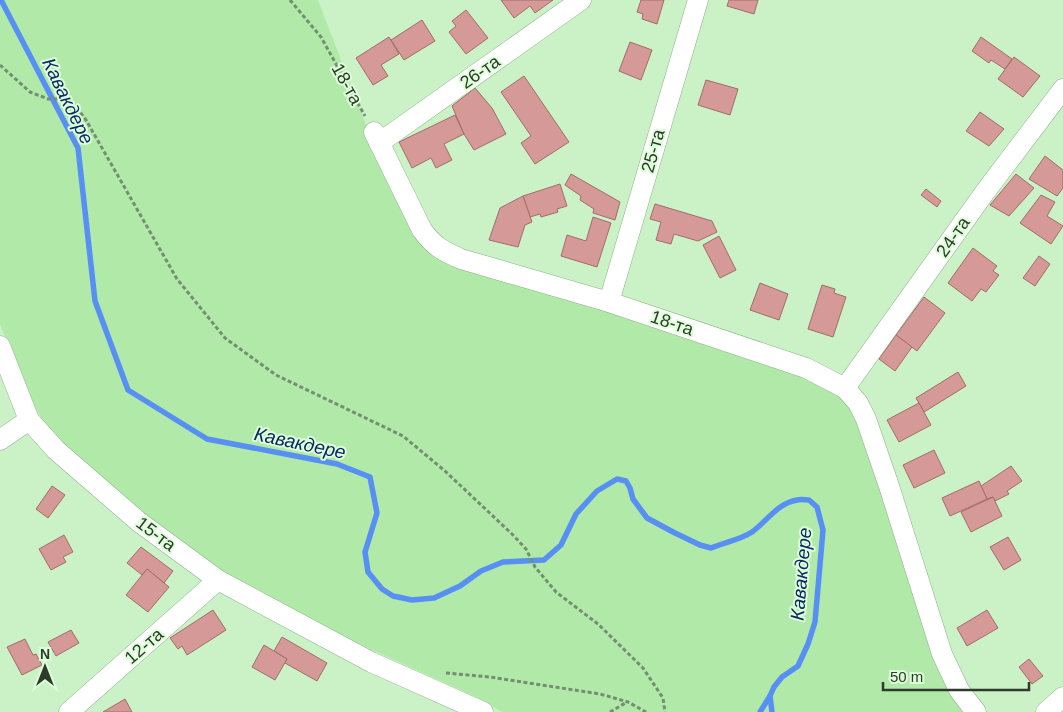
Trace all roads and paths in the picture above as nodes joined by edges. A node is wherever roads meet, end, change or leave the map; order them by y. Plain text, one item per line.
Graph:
1 (290, 0) edge
2 (581, 0) edge
3 (698, 0) edge
4 (0, 65) edge
5 (1063, 89) edge
6 (377, 138) junction
7 (609, 302) junction
8 (0, 346) edge
9 (845, 388) junction
10 (29, 420) junction
11 (0, 440) edge
12 (218, 580) junction
13 (440, 672) dead end
14 (1063, 697) edge
15 (628, 702) junction
16 (69, 712) edge
17 (483, 712) edge
18 (610, 712) edge
19 (646, 712) edge
20 (665, 712) edge
21 (976, 712) edge
22 (1046, 712) edge

1 - 6 path, 18-та
2 - 6 street, 26-та
3 - 7 street, 25-та
4 - 20 path
5 - 9 street, 24-та
6 - 7 street, 18-та
7 - 9 street, 18-та
8 - 10 street, 15-та
9 - 21 street, 18-та
10 - 11 street
10 - 12 street, 15-та
12 - 16 street, 12-та
12 - 17 street, 15-та
13 - 15 path
14 - 22 street
15 - 18 path
15 - 19 path

